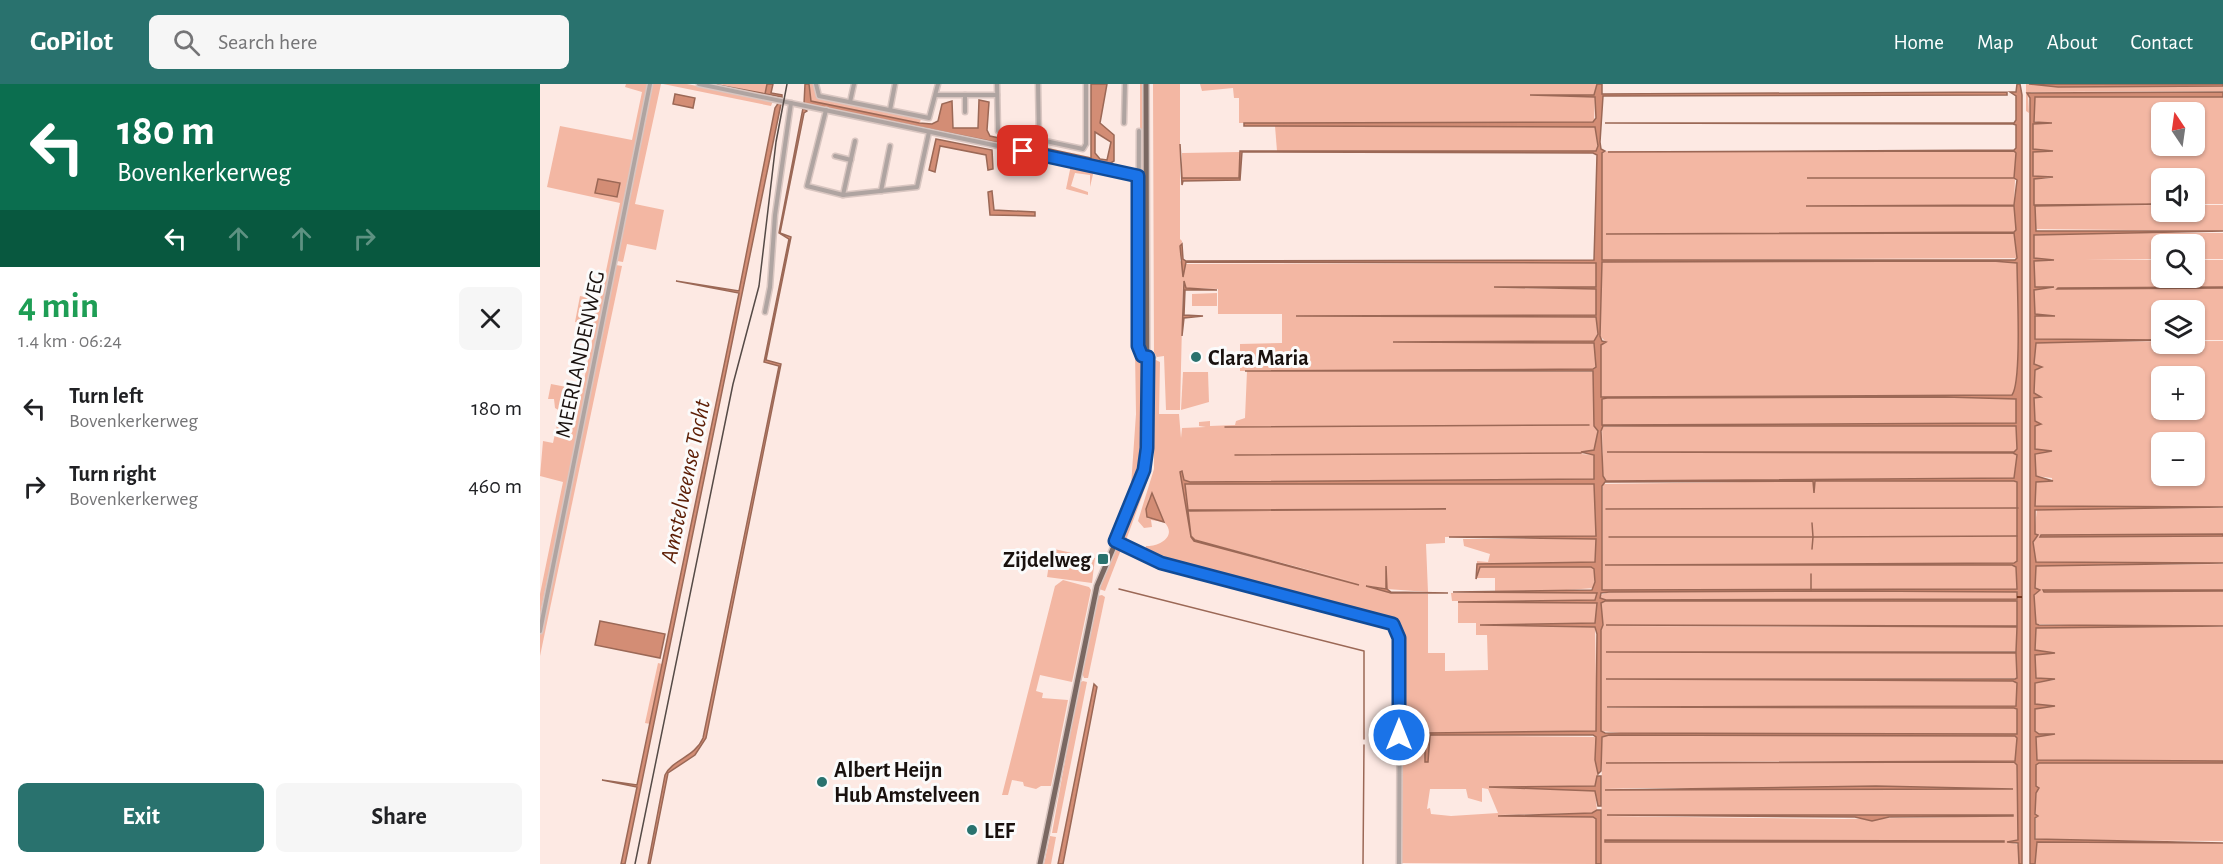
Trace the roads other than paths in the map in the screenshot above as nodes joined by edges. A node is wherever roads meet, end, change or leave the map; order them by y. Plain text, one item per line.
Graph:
1 (650, 84) edge
2 (699, 84) edge
3 (816, 84) edge
4 (854, 84) edge
5 (895, 84) edge
6 (938, 84) edge
7 (997, 84) edge
8 (1038, 84) edge
9 (1086, 84) edge
10 (1125, 84) edge
11 (1146, 84) edge
12 (936, 95) junction
13 (965, 95) junction
14 (997, 95) junction
15 (850, 102) junction
16 (791, 103) junction
17 (826, 110) junction
18 (890, 110) junction
19 (965, 112) dead end
20 (1124, 123) dead end
21 (1139, 131) dead end
22 (929, 132) junction
23 (1039, 140) junction
24 (855, 141) dead end
25 (890, 146) dead end
26 (835, 156) dead end
27 (851, 160) junction
28 (1138, 176) junction
29 (881, 191) junction
30 (843, 195) junction
31 (765, 312) dead end
32 (1150, 357) junction
33 (1115, 541) junction
34 (540, 631) edge
35 (1040, 864) edge
36 (1399, 864) edge

1 - 34 street, MEERLANDENWEG
2 - 16 street
3 - 15 street
4 - 15 street
5 - 18 street
6 - 12 street
7 - 14 street
8 - 23 street
9 - 23 street
10 - 20 street
11 - 32 main road
12 - 13 street
12 - 18 street
13 - 14 street
13 - 19 street
14 - 23 street
15 - 18 street
16 - 17 street
16 - 31 street
17 - 22 street
17 - 30 street
21 - 28 street
22 - 28 street
22 - 29 street
24 - 27 street
25 - 29 street
26 - 27 street
27 - 30 street
28 - 32 street
29 - 30 street
32 - 33 main road
33 - 35 main road
33 - 36 street

